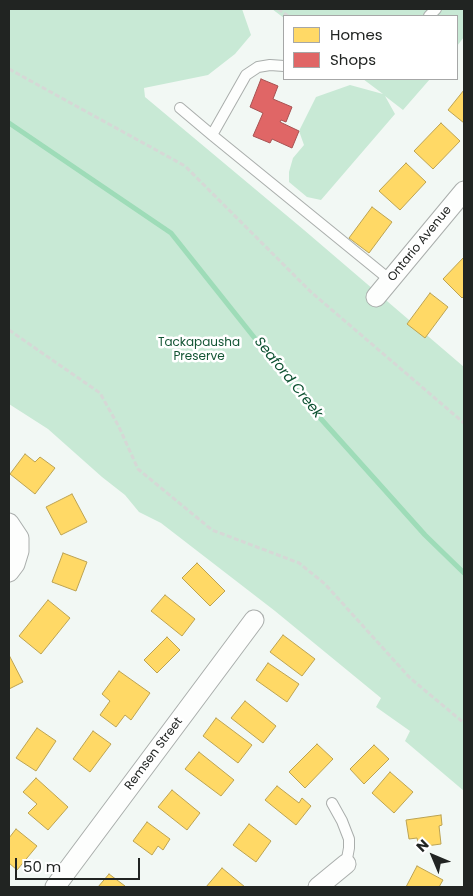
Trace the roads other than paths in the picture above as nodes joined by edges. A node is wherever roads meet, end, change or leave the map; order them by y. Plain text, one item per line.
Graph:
1 (283, 66) edge
2 (180, 108) dead end
3 (212, 136) junction
4 (464, 191) edge
5 (390, 280) junction
6 (376, 298) dead end
7 (9, 523) edge
8 (9, 572) edge
9 (254, 620) dead end
10 (332, 803) dead end
11 (346, 864) joint
12 (55, 887) edge
13 (318, 887) edge

1 - 3 lane
2 - 3 lane
3 - 5 lane
4 - 5 street, Ontario Avenue
5 - 6 street, Ontario Avenue
7 - 8 street
9 - 12 street, Remsen Street
10 - 11 lane
11 - 13 street

